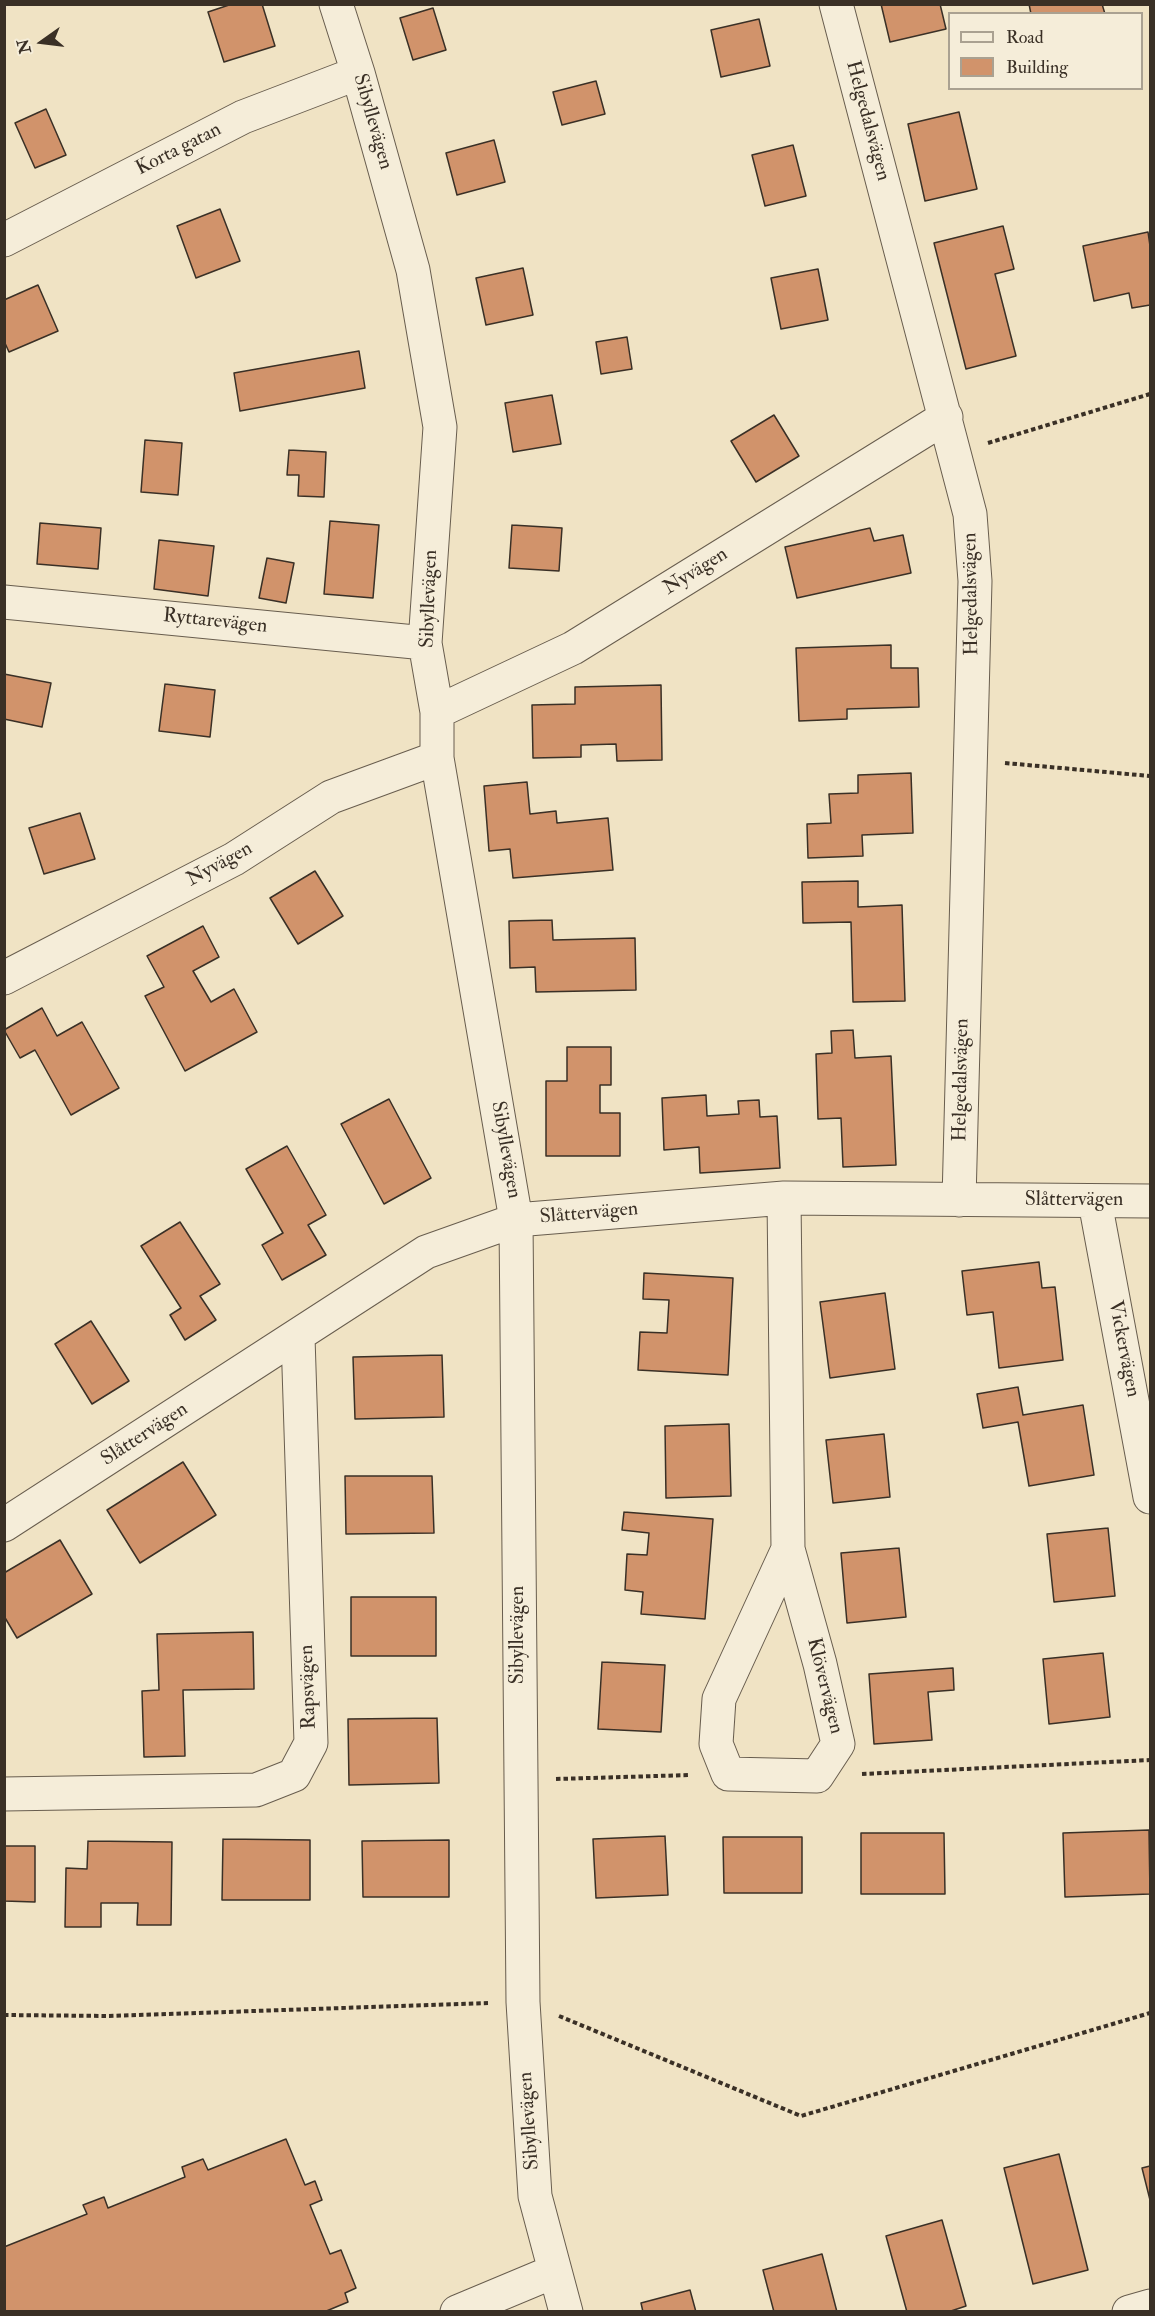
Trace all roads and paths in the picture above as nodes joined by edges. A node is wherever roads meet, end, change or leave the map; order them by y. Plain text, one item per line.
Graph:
1 (336, 4) edge
2 (836, 4) edge
3 (358, 73) junction
4 (4, 240) edge
5 (1150, 394) edge
6 (946, 417) junction
7 (955, 453) junction
8 (4, 602) edge
9 (425, 643) junction
10 (437, 712) junction
11 (437, 758) junction
12 (970, 760) junction
13 (1150, 776) edge
14 (4, 978) edge
15 (784, 1198) junction
16 (959, 1200) junction
17 (1150, 1201) edge
18 (1095, 1202) junction
19 (516, 1220) junction
20 (298, 1337) junction
21 (1150, 1497) edge
22 (4, 1525) edge
23 (788, 1549) junction
24 (1150, 1760) edge
25 (728, 1774) junction
26 (817, 1776) junction
27 (520, 1780) junction
28 (4, 1794) edge
29 (523, 2002) junction
30 (1150, 2013) edge
31 (4, 2015) edge
32 (555, 2271) junction
33 (1150, 2306) edge
34 (456, 2312) edge
35 (566, 2312) edge
36 (1129, 2312) edge

1 - 3 street, Sibyllevägen
2 - 6 street, Helgedalsvägen
3 - 4 street, Korta gatan
3 - 9 street, Sibyllevägen
5 - 7 path
6 - 7 street, Helgedalsvägen
6 - 10 street, Nyvägen
7 - 12 street, Helgedalsvägen
8 - 9 street, Ryttarevägen
9 - 10 street, Sibyllevägen
10 - 11 street, Sibyllevägen
11 - 14 street, Nyvägen
11 - 19 street, Sibyllevägen
12 - 13 path
12 - 16 street, Helgedalsvägen
15 - 16 street, Slåttervägen
15 - 19 street, Slåttervägen
15 - 23 street, Klövervägen
16 - 18 street, Slåttervägen
17 - 18 street, Slåttervägen
18 - 21 street, Vickervägen
19 - 20 street, Slåttervägen
19 - 27 street, Sibyllevägen
20 - 22 street, Slåttervägen
20 - 28 street, Rapsvägen
23 - 25 street, Klövervägen
23 - 26 street, Klövervägen
24 - 26 path
25 - 26 street
25 - 27 path
27 - 29 street, Sibyllevägen
29 - 30 path
29 - 31 path
29 - 32 street, Sibyllevägen
32 - 34 street
32 - 35 street, Sibyllevägen
33 - 36 street

